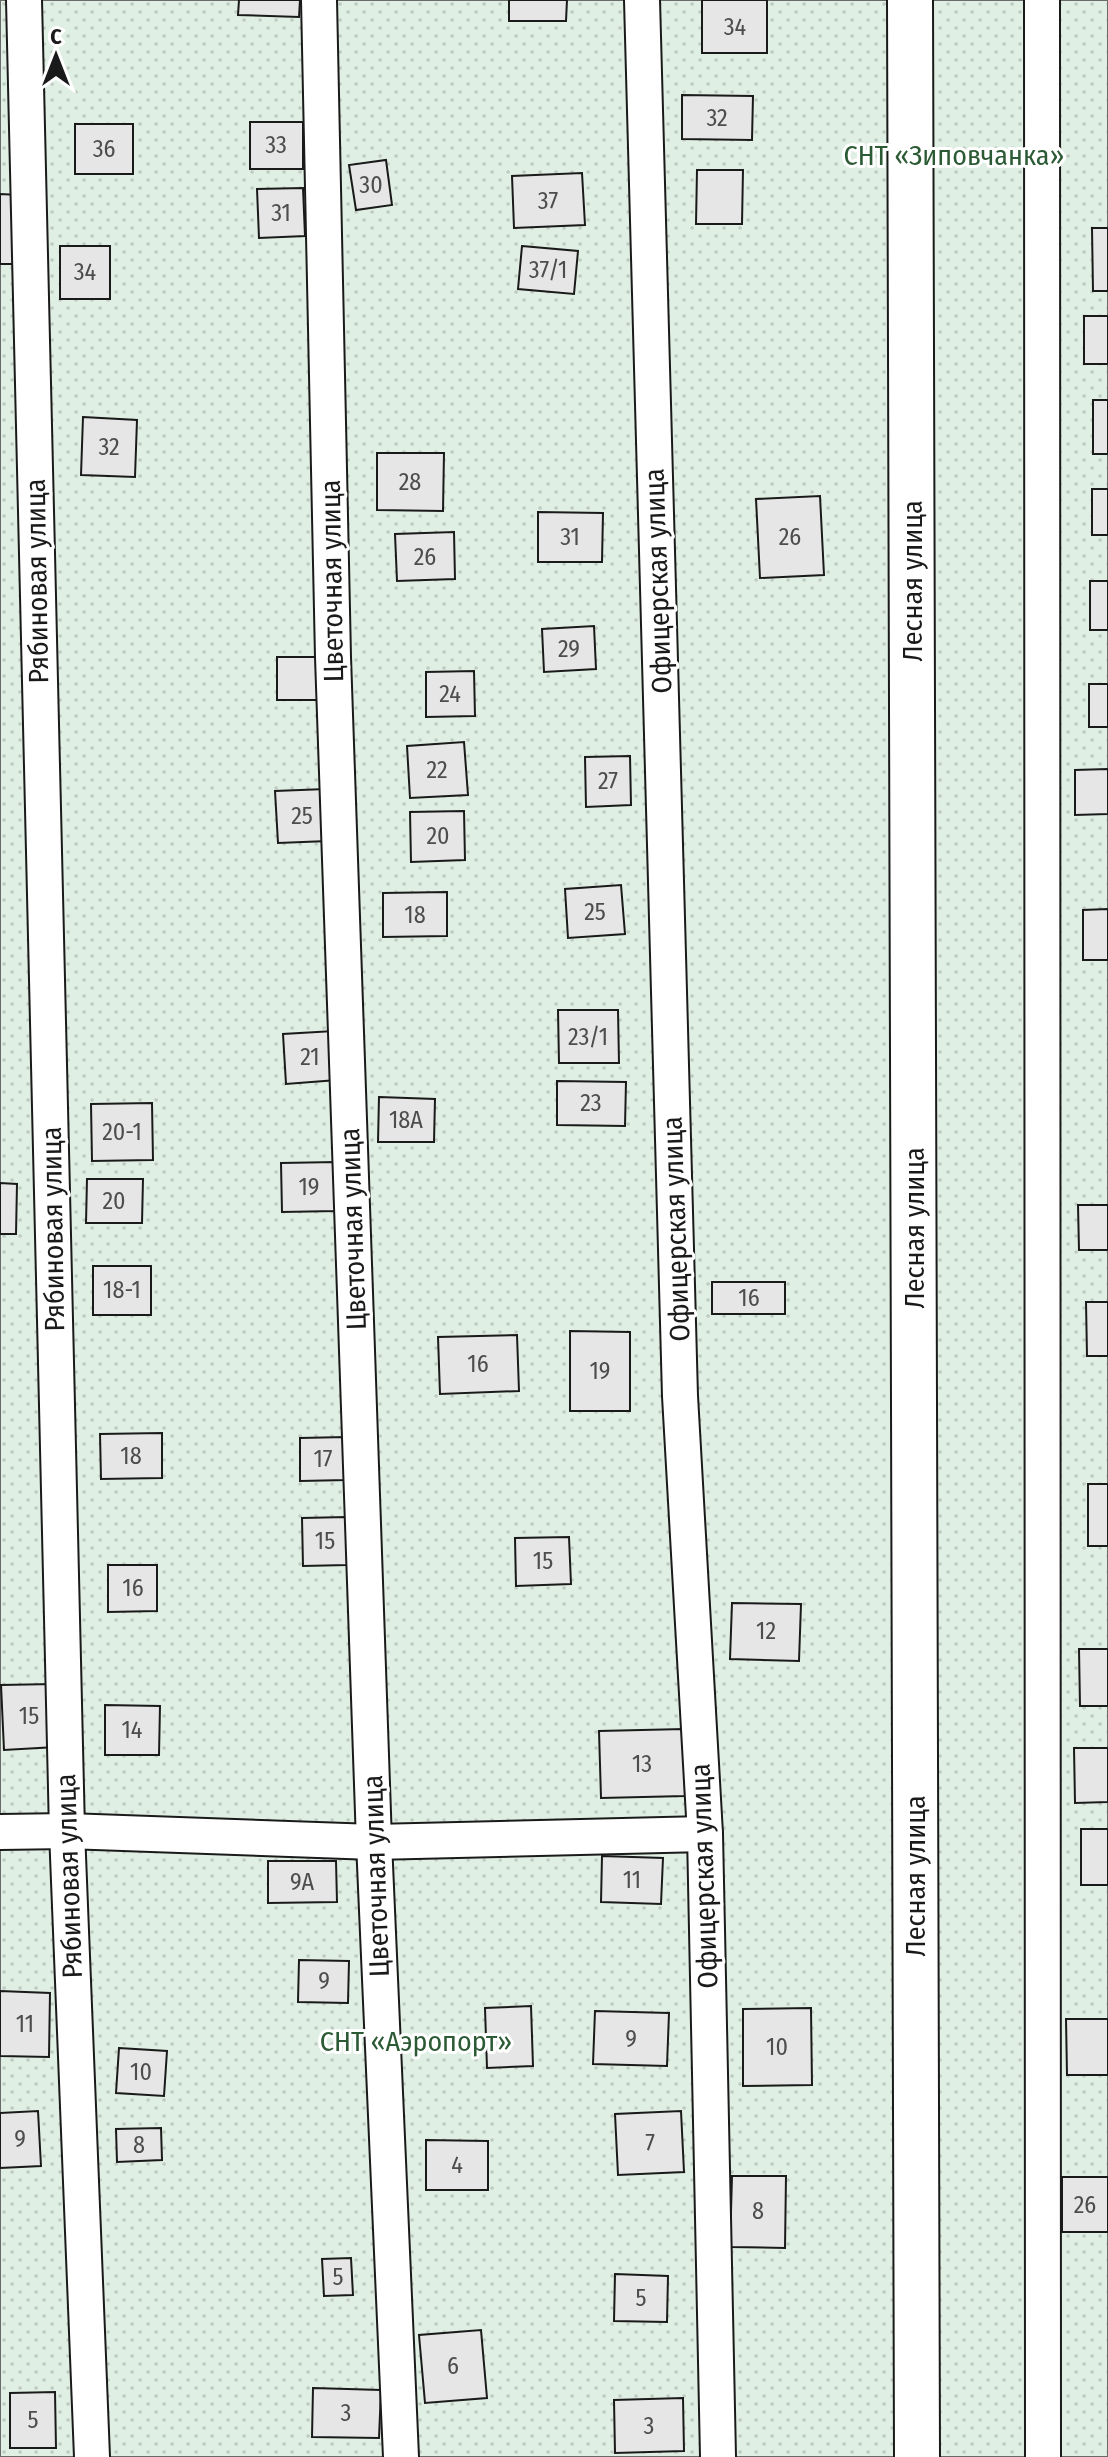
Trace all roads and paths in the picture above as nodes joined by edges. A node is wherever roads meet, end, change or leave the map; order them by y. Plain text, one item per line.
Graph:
1 (24, 0) edge
2 (319, 0) edge
3 (642, 0) edge
4 (910, 0) edge
5 (1042, 0) edge
6 (67, 1831) junction
7 (0, 1832) edge
8 (705, 1834) junction
9 (374, 1842) junction
10 (92, 2457) edge
11 (401, 2457) edge
12 (718, 2457) edge
13 (917, 2457) edge
14 (1043, 2457) edge

1 - 6 street, Рябиновая улица
2 - 9 street, Цветочная улица
3 - 8 street, Офицерская улица
4 - 13 street, Лесная улица
5 - 14 street
6 - 7 street
6 - 9 street
6 - 10 street, Рябиновая улица
8 - 9 street
8 - 12 street, Офицерская улица
9 - 11 street, Цветочная улица

